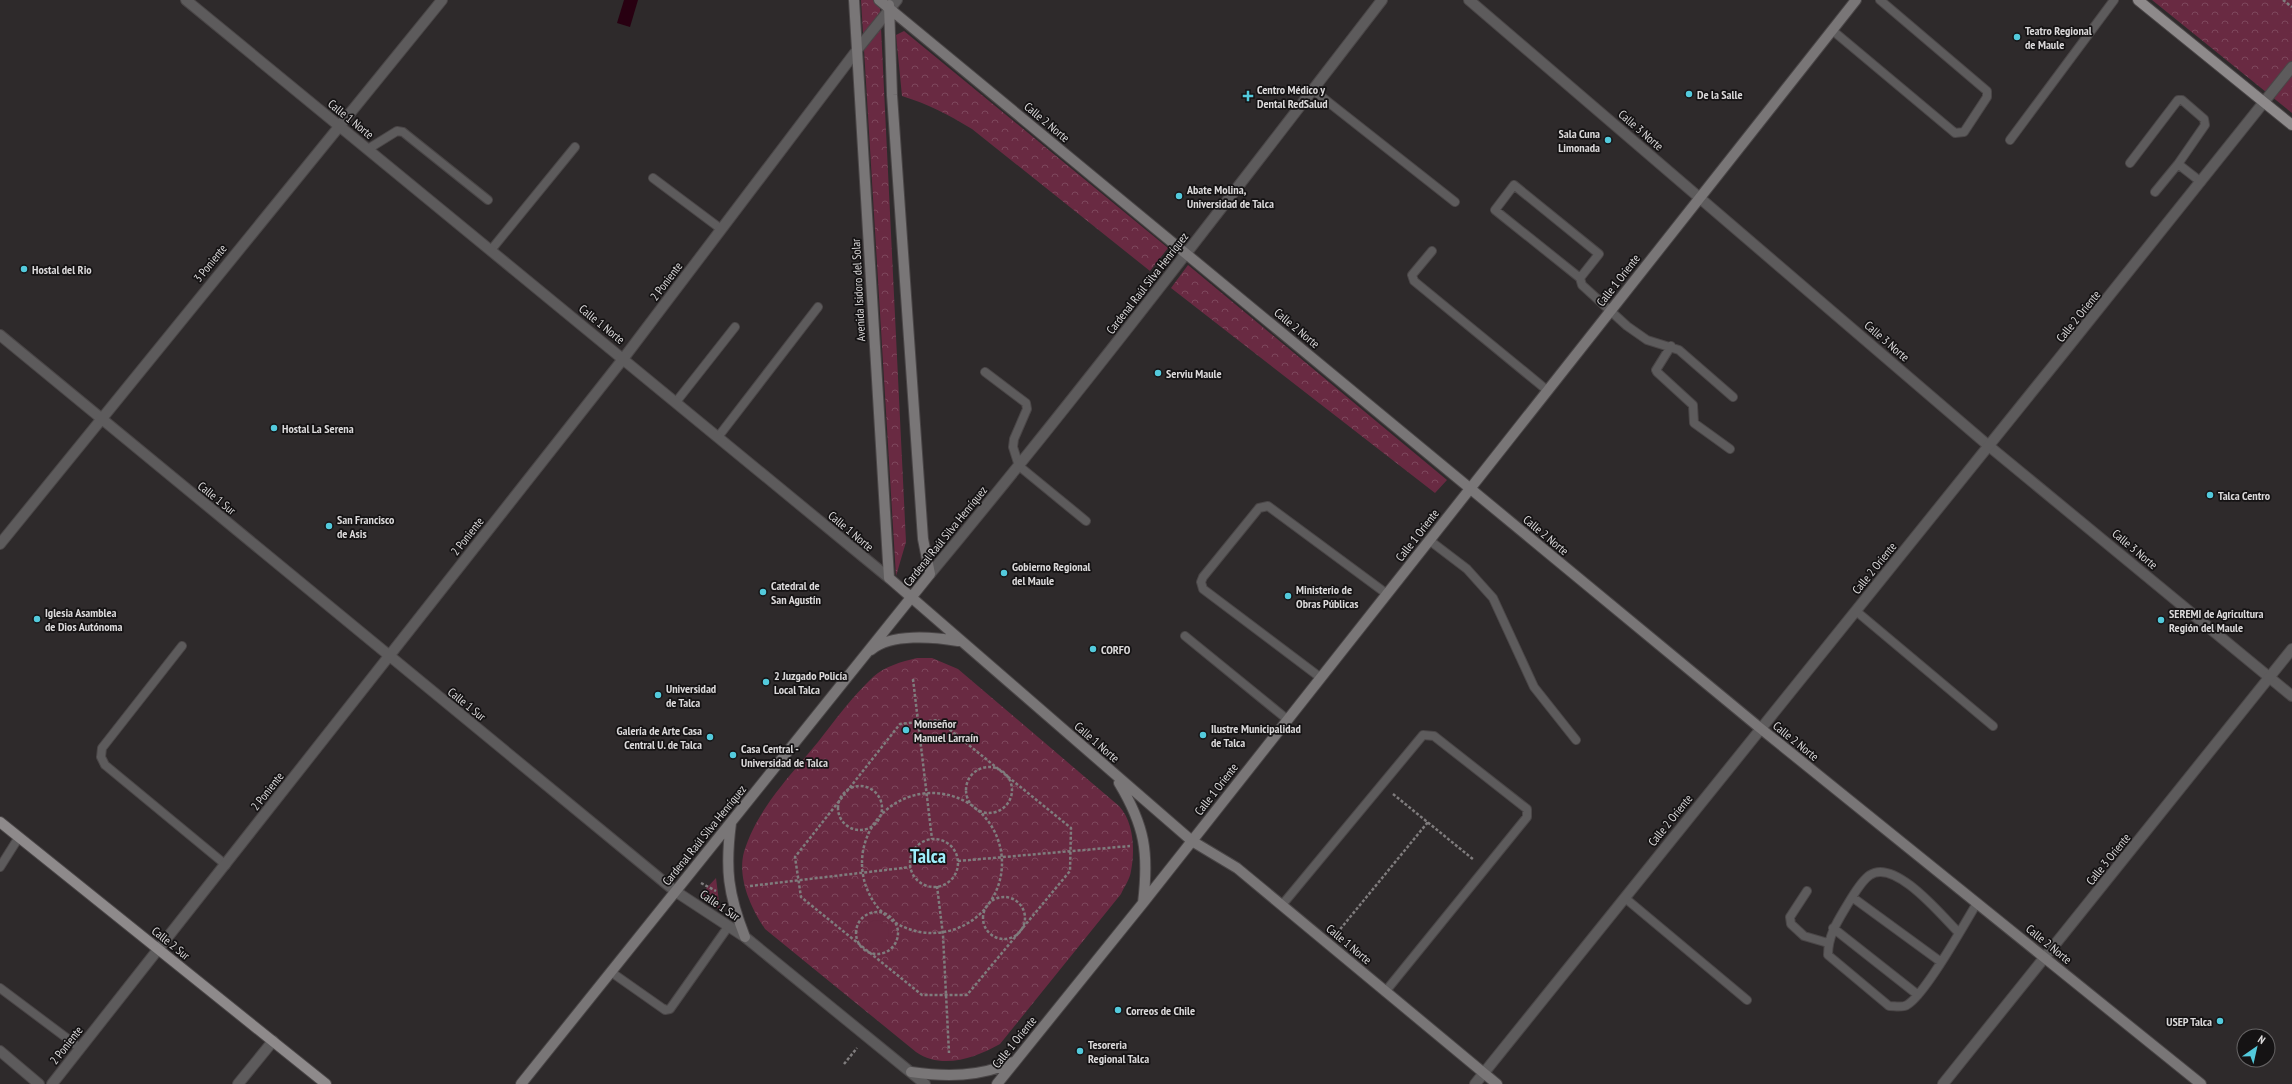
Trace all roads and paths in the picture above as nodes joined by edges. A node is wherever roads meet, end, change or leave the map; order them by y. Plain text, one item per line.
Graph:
1 (186, 0) edge
2 (442, 0) edge
3 (854, 0) edge
4 (879, 0) edge
5 (897, 0) edge
6 (1382, 0) edge
7 (1469, 0) edge
8 (1856, 0) edge
9 (1880, 0) edge
10 (2114, 0) edge
11 (2138, 0) edge
12 (2283, 0) edge
13 (889, 5) edge
14 (2292, 7) edge
15 (1832, 30) junction
16 (857, 50) junction
17 (2292, 67) edge
18 (1313, 90) junction
19 (2264, 102) junction
20 (2292, 125) edge
21 (339, 126) junction
22 (2010, 140) dead end
23 (575, 147) dead end
24 (368, 149) junction
25 (2130, 163) dead end
26 (2178, 164) junction
27 (653, 178) dead end
28 (2201, 182) junction
29 (2155, 192) dead end
30 (1700, 198) junction
31 (488, 200) dead end
32 (1455, 202) dead end
33 (721, 229) junction
34 (491, 250) junction
35 (1432, 251) dead end
36 (1186, 254) junction
37 (1580, 278) junction
38 (818, 307) dead end
39 (1610, 311) junction
40 (735, 327) dead end
41 (0, 335) edge
42 (1671, 346) junction
43 (623, 359) junction
44 (985, 372) dead end
45 (1548, 391) junction
46 (1734, 397) dead end
47 (676, 402) junction
48 (100, 419) junction
49 (718, 437) junction
50 (1990, 447) junction
51 (1730, 449) dead end
52 (1019, 466) junction
53 (1470, 489) junction
54 (1086, 521) dead end
55 (1429, 540) junction
56 (0, 544) edge
57 (930, 574) junction
58 (889, 578) junction
59 (1387, 594) junction
60 (911, 598) junction
61 (1856, 611) junction
62 (1185, 636) dead end
63 (959, 641) junction
64 (182, 646) dead end
65 (2292, 649) edge
66 (389, 656) junction
67 (864, 657) junction
68 (2270, 677) junction
69 (1321, 678) junction
70 (913, 679) dead end
71 (2292, 696) edge
72 (1288, 720) junction
73 (918, 722) junction
74 (1993, 726) dead end
75 (1760, 728) junction
76 (1576, 740) dead end
77 (1002, 772) junction
78 (1114, 775) junction
79 (1381, 785) junction
80 (927, 793) junction
81 (842, 796) junction
82 (976, 809) junction
83 (878, 821) junction
84 (0, 822) edge
85 (731, 822) junction
86 (1428, 822) junction
87 (19, 837) junction
88 (932, 839) junction
89 (1192, 841) junction
90 (1145, 844) junction
91 (1071, 851) junction
92 (1002, 858) junction
93 (958, 861) junction
94 (226, 865) junction
95 (911, 867) junction
96 (0, 868) edge
97 (1485, 868) junction
98 (863, 872) junction
99 (688, 876) junction
100 (798, 880) junction
101 (750, 886) dead end
102 (937, 886) junction
103 (675, 891) junction
104 (1807, 891) dead end
105 (718, 893) dead end
106 (1852, 897) junction
107 (1625, 898) junction
108 (1143, 903) junction
109 (1977, 903) junction
110 (988, 905) junction
111 (1282, 905) junction
112 (890, 918) junction
113 (728, 927) junction
114 (1833, 928) junction
115 (1021, 931) junction
116 (943, 932) junction
117 (1959, 933) junction
118 (745, 937) junction
119 (1330, 944) junction
120 (1828, 944) junction
121 (158, 949) junction
122 (865, 949) junction
123 (2045, 958) junction
124 (1941, 962) junction
125 (611, 972) junction
126 (0, 988) edge
127 (1385, 992) junction
128 (1918, 995) junction
129 (946, 996) junction
130 (1747, 1000) dead end
131 (867, 1035) junction
132 (273, 1041) junction
133 (80, 1048) junction
134 (0, 1051) edge
135 (949, 1053) dead end
136 (1015, 1061) junction
137 (844, 1064) dead end
138 (911, 1072) junction
139 (1484, 1073) junction
140 (39, 1084) edge
141 (52, 1084) edge
142 (238, 1084) edge
143 (326, 1084) edge
144 (521, 1084) edge
145 (925, 1084) edge
146 (997, 1084) edge
147 (1475, 1084) edge
148 (1497, 1084) edge
149 (1943, 1084) edge
150 (2202, 1084) edge

1 - 21 street, Calle 1 Norte
2 - 21 street, 3 Poniente
3 - 16 main road, Avenida Isidoro del Solar
4 - 13 main road, Calle 2 Norte
5 - 13 street, 2 Poniente
6 - 18 street, Cardenal Raúl Silva Henríquez
7 - 30 street, Calle 3 Norte
8 - 15 main road, Calle 1 Oriente
9 - 15 lane
10 - 22 lane
11 - 19 main road
12 - 14 path
13 - 16 street, 2 Poniente
13 - 36 main road, Calle 2 Norte
13 - 57 main road
15 - 30 main road, Calle 1 Oriente
16 - 33 street, 2 Poniente
16 - 58 main road, Avenida Isidoro del Solar
17 - 19 street, Calle 2 Oriente
18 - 32 lane
18 - 36 street, Cardenal Raúl Silva Henríquez
19 - 20 main road
19 - 28 street, Calle 2 Oriente
21 - 24 street, Calle 1 Norte
21 - 48 street, 3 Poniente
23 - 34 lane
24 - 31 lane
24 - 34 street, Calle 1 Norte
25 - 26 lane
26 - 28 lane
26 - 29 lane
27 - 33 lane
28 - 50 street, Calle 2 Oriente
30 - 39 main road, Calle 1 Oriente
30 - 50 street, Calle 3 Norte
33 - 43 street, 2 Poniente
34 - 43 street, Calle 1 Norte
35 - 45 lane
36 - 52 street, Cardenal Raúl Silva Henríquez
36 - 53 main road, Calle 2 Norte
37 - 37 lane
37 - 39 lane
38 - 49 lane
39 - 42 lane
39 - 45 main road, Calle 1 Oriente
40 - 47 lane
41 - 48 street, Calle 1 Sur
42 - 46 lane
42 - 51 lane
43 - 47 street, Calle 1 Norte
43 - 66 street, 2 Poniente
44 - 52 lane
45 - 53 main road, Calle 1 Oriente
47 - 49 street, Calle 1 Norte
48 - 56 street, 3 Poniente
48 - 66 street, Calle 1 Sur
49 - 58 street, Calle 1 Norte
50 - 61 street, Calle 2 Oriente
50 - 68 street, Calle 3 Norte
52 - 54 lane
52 - 57 street, Cardenal Raúl Silva Henríquez
53 - 55 main road, Calle 1 Oriente
53 - 75 main road, Calle 2 Norte
55 - 59 main road, Calle 1 Oriente
55 - 76 lane
57 - 60 main road, Cardenal Raúl Silva Henríquez
58 - 60 main road, Calle 1 Norte
59 - 69 main road, Calle 1 Oriente
59 - 69 lane
60 - 63 main road, Calle 1 Norte
60 - 67 main road, Cardenal Raúl Silva Henríquez
61 - 74 lane
61 - 75 street, Calle 2 Oriente
62 - 72 lane
63 - 67 main road
63 - 78 main road, Calle 1 Norte
64 - 94 lane
65 - 68 street, Calle 3 Oriente
66 - 94 street, 2 Poniente
66 - 103 street, Calle 1 Sur
67 - 85 main road, Cardenal Raúl Silva Henríquez
68 - 71 street, Calle 3 Norte
68 - 123 street, Calle 3 Oriente
69 - 72 main road, Calle 1 Oriente
70 - 73 path
72 - 89 main road, Calle 1 Oriente
73 - 77 path
73 - 80 path
73 - 81 path
75 - 107 street, Calle 2 Oriente
75 - 109 main road, Calle 2 Norte
77 - 82 path
77 - 82 path
77 - 91 path
78 - 89 main road, Calle 1 Norte
78 - 90 main road
79 - 86 path
79 - 97 lane
79 - 111 lane
80 - 82 path
80 - 83 path
80 - 88 path
81 - 83 path
81 - 83 path
81 - 100 path
82 - 92 path
83 - 98 path
84 - 87 main road, Calle 2 Sur
85 - 99 main road, Cardenal Raúl Silva Henríquez
85 - 118 main road
86 - 97 path
86 - 119 path
87 - 96 lane
87 - 121 main road, Calle 2 Sur
88 - 93 path
88 - 95 path
89 - 108 main road, Calle 1 Oriente
89 - 111 main road, Calle 1 Norte
90 - 91 path
90 - 108 main road
91 - 92 path
91 - 115 path
92 - 93 path
92 - 110 path
93 - 102 path
94 - 121 street, 2 Poniente
95 - 98 path
95 - 102 path
97 - 127 lane
98 - 100 path
98 - 112 path
99 - 103 main road, Cardenal Raúl Silva Henríquez
99 - 105 path
100 - 101 path
100 - 122 path
102 - 116 path
103 - 113 street, Calle 1 Sur
103 - 125 main road, Cardenal Raúl Silva Henríquez
104 - 120 lane
106 - 114 lane
106 - 117 lane
106 - 124 lane
107 - 130 lane
107 - 139 street, Calle 2 Oriente
108 - 136 main road, Calle 1 Oriente
109 - 117 lane
109 - 123 main road, Calle 2 Norte
110 - 115 path
110 - 115 path
110 - 116 path
111 - 119 main road, Calle 1 Norte
112 - 116 path
112 - 122 path
112 - 122 path
113 - 118 street, Calle 1 Sur
113 - 125 lane
114 - 120 lane
114 - 128 lane
115 - 129 path
116 - 129 path
117 - 124 lane
118 - 131 street, Calle 1 Sur
119 - 127 main road, Calle 1 Norte
120 - 128 lane
121 - 132 main road, Calle 2 Sur
121 - 133 street, 2 Poniente
122 - 129 path
123 - 149 street, Calle 3 Oriente
123 - 150 main road, Calle 2 Norte
124 - 128 lane
125 - 144 main road, Cardenal Raúl Silva Henríquez
126 - 133 lane
127 - 139 main road, Calle 1 Norte
129 - 135 path
131 - 137 path
131 - 138 street, Calle 1 Sur
132 - 142 street
132 - 143 main road, Calle 2 Sur
133 - 141 street, 2 Poniente
134 - 140 street
136 - 138 main road
136 - 146 main road, Calle 1 Oriente
138 - 145 street, Calle 1 Sur
139 - 147 street, Calle 2 Oriente
139 - 148 main road, Calle 1 Norte

